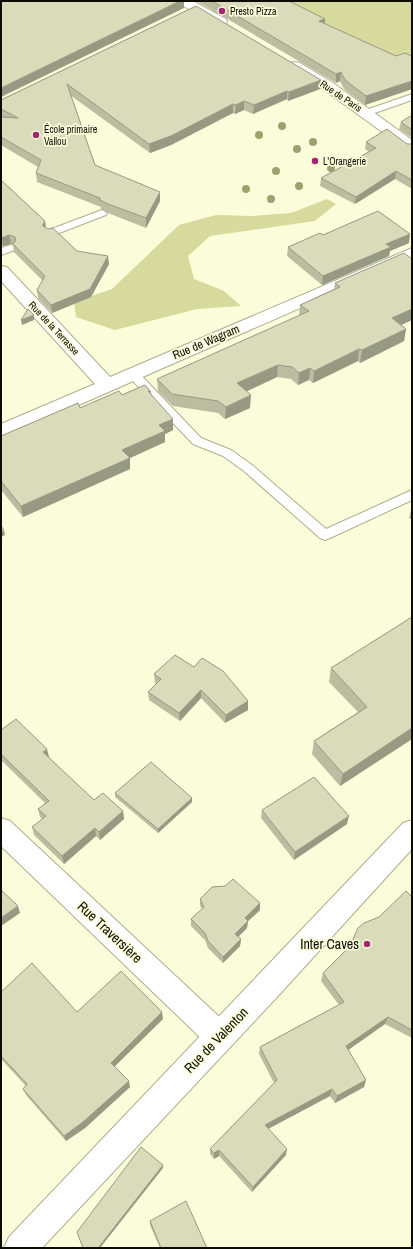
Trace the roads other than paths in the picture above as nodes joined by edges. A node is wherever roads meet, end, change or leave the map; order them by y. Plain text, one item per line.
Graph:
1 (189, 7) edge
2 (230, 27) edge
3 (282, 58) edge
4 (412, 97) edge
5 (366, 113) junction
6 (412, 147) edge
7 (102, 213) edge
8 (50, 233) edge
9 (412, 253) edge
10 (1, 271) edge
11 (133, 374) junction
12 (107, 385) junction
13 (1, 432) edge
14 (412, 495) edge
15 (1, 829) edge
16 (409, 840) edge
17 (219, 1036) junction
18 (20, 1248) edge

1 - 2 street
3 - 5 street, Rue de Paris
4 - 5 lane
5 - 6 street, Rue de Paris
7 - 8 lane
9 - 11 street, Rue de Wagram
10 - 12 street, Rue de la Terrasse
11 - 12 street, Rue de Wagram
11 - 14 lane
12 - 13 street, Rue de Wagram
15 - 17 street, Rue Traversière
16 - 17 street, Rue de Valenton
17 - 18 street, Rue de Valenton

